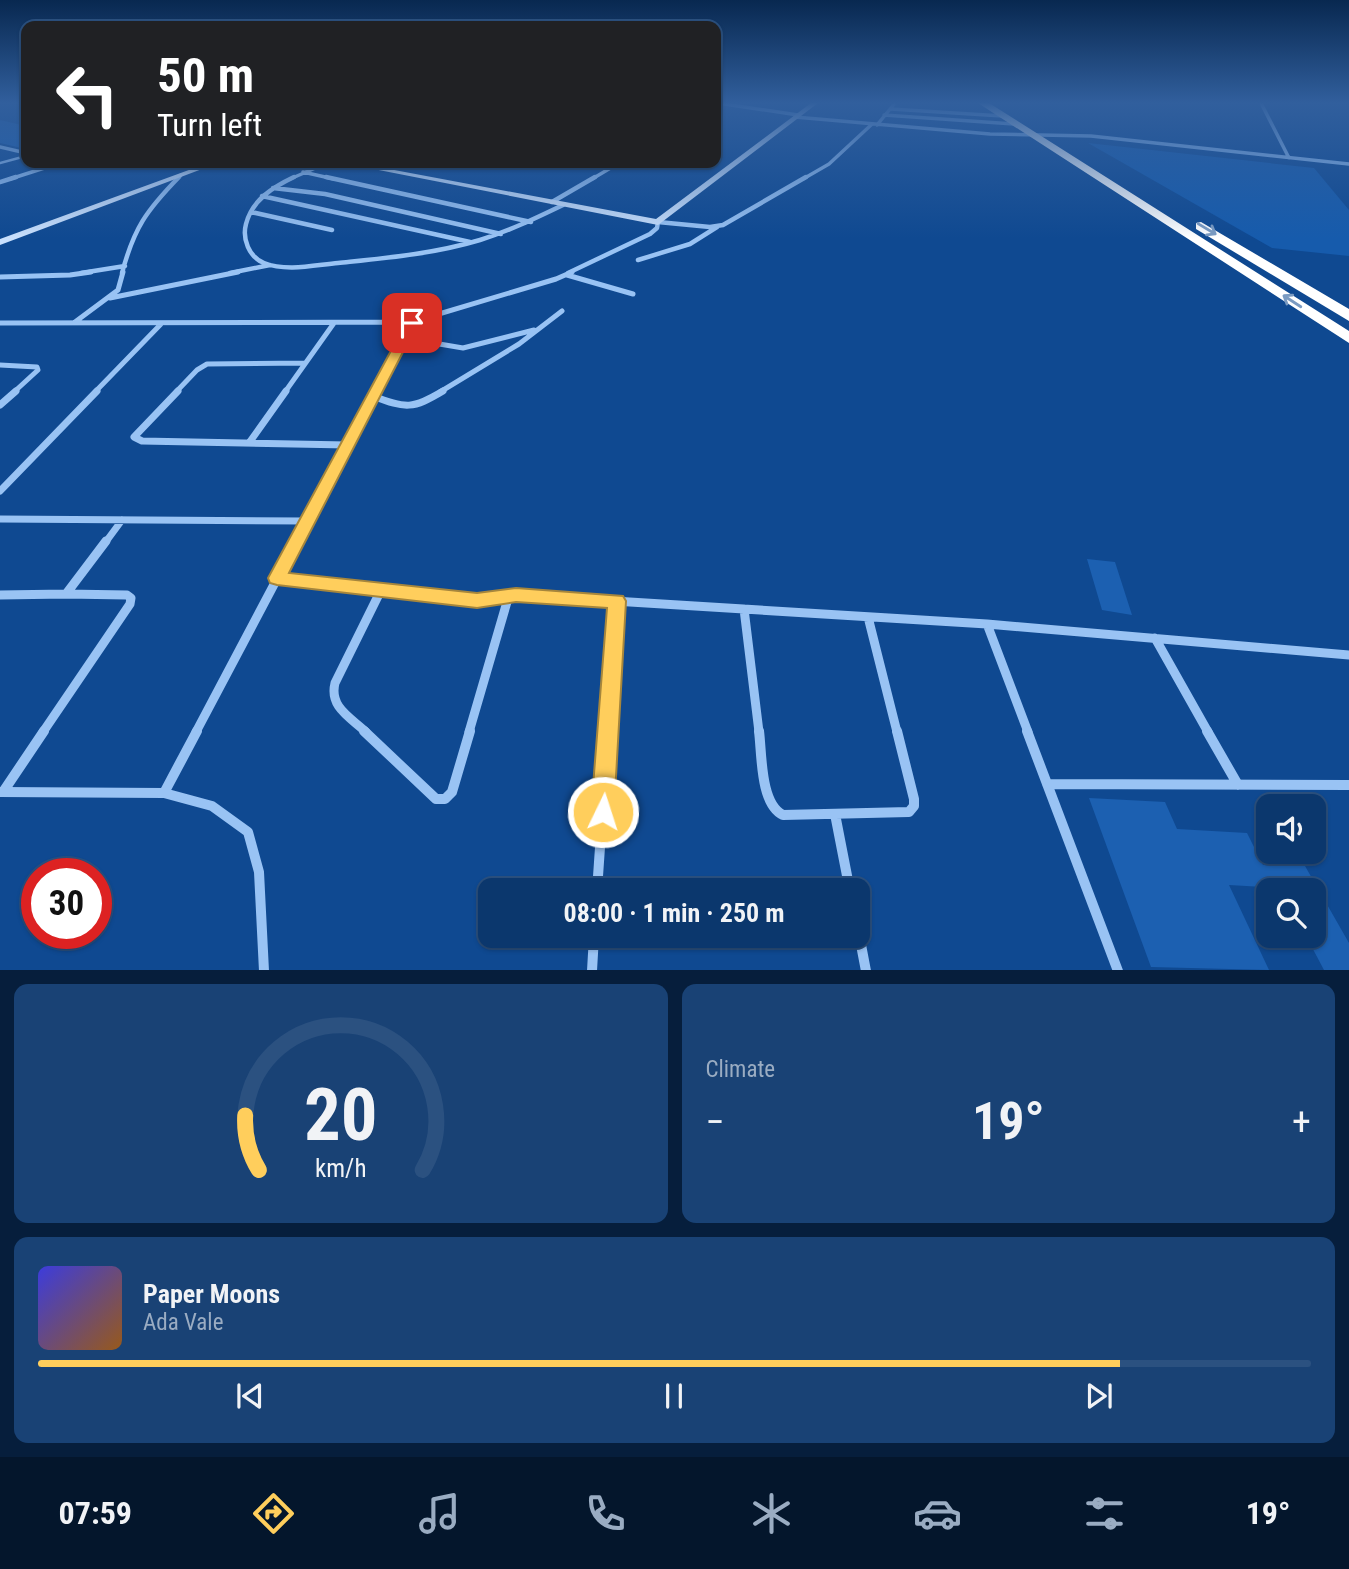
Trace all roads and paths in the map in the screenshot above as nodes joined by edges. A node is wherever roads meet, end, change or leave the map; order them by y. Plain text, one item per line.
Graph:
1 (755, 148) edge
2 (847, 148) edge
3 (1052, 148) edge
4 (1073, 148) edge
5 (1192, 148) edge
6 (1284, 148) edge
7 (21, 156) edge
8 (1289, 158) junction
9 (0, 163) edge
10 (1349, 164) edge
11 (44, 168) edge
12 (200, 168) edge
13 (313, 168) edge
14 (373, 168) edge
15 (604, 168) edge
16 (609, 169) joint
17 (302, 172) junction
18 (181, 175) junction
19 (0, 182) edge
20 (272, 188) junction
21 (262, 196) junction
22 (552, 202) junction
23 (562, 205) junction
24 (251, 212) junction
25 (531, 222) junction
26 (658, 222) junction
27 (718, 227) junction
28 (332, 230) dead end
29 (502, 234) junction
30 (0, 242) edge
31 (474, 243) junction
32 (638, 260) dead end
33 (270, 265) junction
34 (125, 266) junction
35 (567, 275) junction
36 (0, 277) edge
37 (633, 294) dead end
38 (108, 299) junction
39 (562, 311) dead end
40 (1349, 316) edge
41 (0, 323) edge
42 (74, 323) junction
43 (334, 323) junction
44 (412, 323) junction
45 (161, 324) junction
46 (538, 329) junction
47 (404, 338) junction
48 (1349, 338) edge
49 (305, 363) junction
50 (0, 365) edge
51 (373, 397) junction
52 (0, 405) edge
53 (249, 443) junction
54 (346, 445) junction
55 (0, 491) edge
56 (0, 519) edge
57 (122, 520) junction
58 (306, 521) junction
59 (277, 578) junction
60 (381, 590) junction
61 (66, 594) junction
62 (0, 595) edge
63 (509, 595) junction
64 (616, 601) junction
65 (744, 609) junction
66 (869, 617) junction
67 (987, 624) junction
68 (1155, 638) junction
69 (1349, 655) edge
70 (1047, 784) junction
71 (1238, 785) junction
72 (1349, 785) edge
73 (1, 792) edge
74 (164, 793) junction
75 (835, 814) junction
76 (598, 878) edge
77 (847, 878) edge
78 (593, 948) edge
79 (862, 948) edge
80 (264, 970) edge
81 (592, 970) edge
82 (866, 970) edge
83 (1118, 970) edge

1 - 26 street
2 - 27 street
48 -> 3 highway
4 -> 40 highway
5 - 8 street
6 - 8 street
7 - 9 lane
8 - 10 street
11 - 19 street
12 - 18 street
13 - 17 street
14 - 22 street
15 - 16 street
16 - 22 street
17 - 20 street
17 - 25 street
18 - 30 street
18 - 34 street
20 - 21 street
20 - 29 street
21 - 24 street
21 - 31 street
22 - 23 street
23 - 25 street
23 - 26 street
24 - 28 street
24 - 33 street
25 - 29 street
26 - 27 street
26 - 35 street
27 - 32 street
29 - 31 street
31 - 33 street
33 - 38 street
34 - 36 street
34 - 38 street
35 - 37 street
35 - 44 street
38 - 42 street
39 - 46 street
41 - 42 street
42 - 45 street
43 - 44 street
43 - 45 street
43 - 49 street
44 - 47 street
45 - 55 street
46 - 47 street
46 - 51 street
47 - 51 street
49 - 53 street
49 - 53 street
50 - 52 street
51 - 54 street
53 - 54 street
54 - 58 street
56 - 57 street
57 - 58 street
57 - 61 street
58 - 59 street
59 - 60 street
59 - 74 street
60 - 63 street
60 - 63 street
61 - 62 street
61 - 73 street
63 - 64 street
64 - 65 street
64 - 76 street
65 - 66 street
65 - 75 street
66 - 67 street
66 - 75 street
67 - 68 street
67 - 70 street
68 - 69 street
68 - 71 street
70 - 71 street
70 - 83 street
71 - 72 street
73 - 74 street
74 - 80 street
75 - 77 street
78 - 81 street
79 - 82 street

